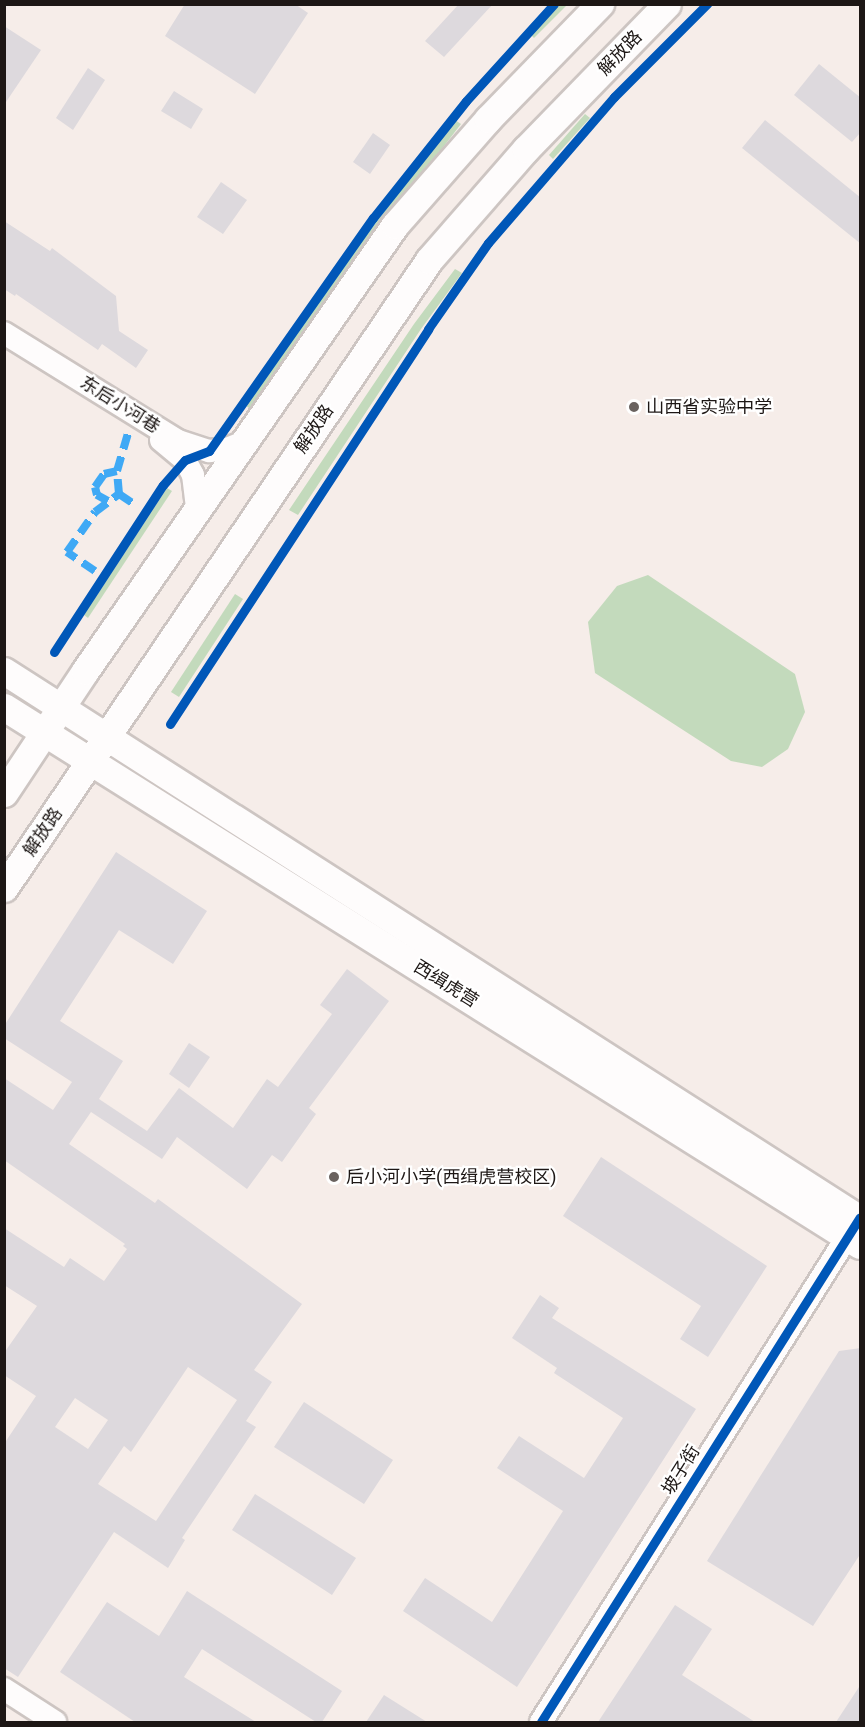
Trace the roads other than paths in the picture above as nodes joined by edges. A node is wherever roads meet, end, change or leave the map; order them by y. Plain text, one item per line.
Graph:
1 (600, 4) edge
2 (667, 4) edge
3 (4, 333) edge
4 (4, 342) edge
5 (244, 442) junction
6 (197, 508) junction
7 (4, 671) edge
8 (4, 706) edge
9 (62, 707) junction
10 (44, 732) junction
11 (107, 736) junction
12 (91, 761) junction
13 (4, 793) edge
14 (4, 888) edge
15 (858, 1231) edge
16 (4, 1689) edge
17 (55, 1722) edge
18 (541, 1722) edge
19 (556, 1722) edge

1 - 5 main road
2 - 11 main road, 解放路
3 - 5 street, 东后小河巷
4 - 6 street, 东后小河巷
5 - 6 main road
6 - 9 main road
7 - 9 main road, 西缉虎营
8 - 10 main road, 西缉虎营
9 - 10 main road
9 - 11 main road, 西缉虎营
10 - 12 main road, 西缉虎营
10 - 13 main road
11 - 12 main road, 解放路
11 - 15 main road, 西缉虎营
12 - 14 main road, 解放路
12 - 15 main road, 西缉虎营
15 - 18 street, 坡子街
15 - 19 street, 坡子街
16 - 17 street

